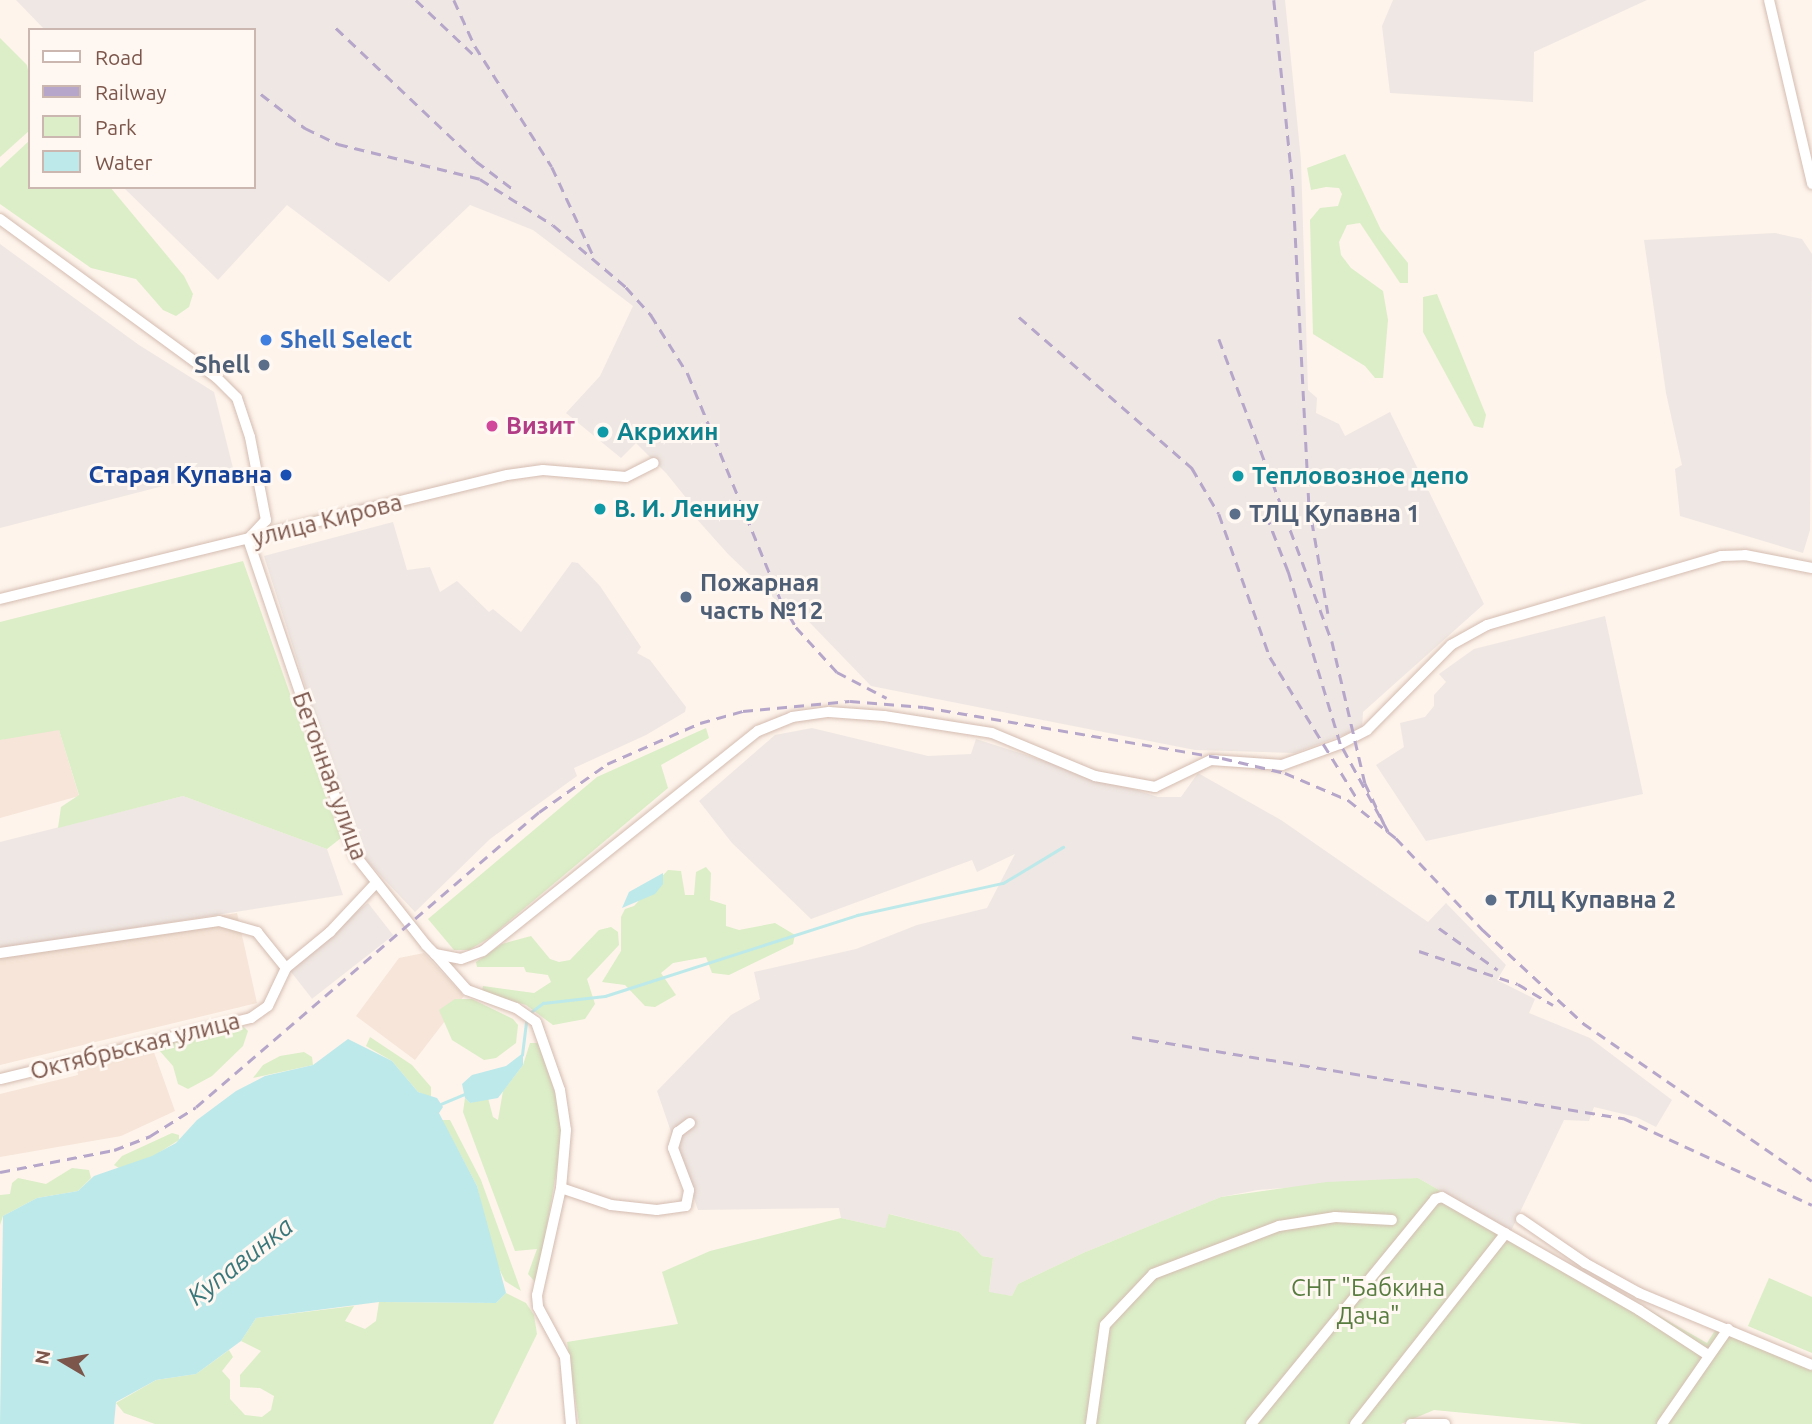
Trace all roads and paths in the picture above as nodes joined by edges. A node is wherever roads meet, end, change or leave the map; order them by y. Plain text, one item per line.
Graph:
1 (1769, 0) edge
2 (1812, 184) edge
3 (0, 219) edge
4 (654, 463) dead end
5 (248, 539) junction
6 (1812, 568) edge
7 (0, 599) edge
8 (376, 883) junction
9 (0, 953) edge
10 (435, 954) junction
11 (286, 968) junction
12 (0, 1079) edge
13 (690, 1123) dead end
14 (561, 1188) junction
15 (1521, 1219) dead end
16 (1392, 1220) dead end
17 (1506, 1233) junction
18 (1728, 1329) junction
19 (1708, 1355) junction
20 (1812, 1365) edge
21 (571, 1424) edge
22 (1091, 1424) edge
23 (1251, 1424) edge
24 (1355, 1424) edge
25 (1411, 1424) edge
26 (1445, 1424) edge
27 (1662, 1424) edge

1 - 2 street
3 - 5 street
4 - 5 street, улица Кирова
5 - 7 street, улица Кирова
5 - 8 street, Бетонная улица
6 - 10 street
8 - 10 street, Бетонная улица
8 - 11 street
9 - 11 street
10 - 14 street, Бетонная улица
11 - 12 street, Октябрьская улица
13 - 14 street
14 - 21 street, Бетонная улица
15 - 18 street
16 - 22 street
17 - 19 street
17 - 23 street
17 - 24 street
18 - 19 street
18 - 20 street
19 - 27 street
25 - 26 street

